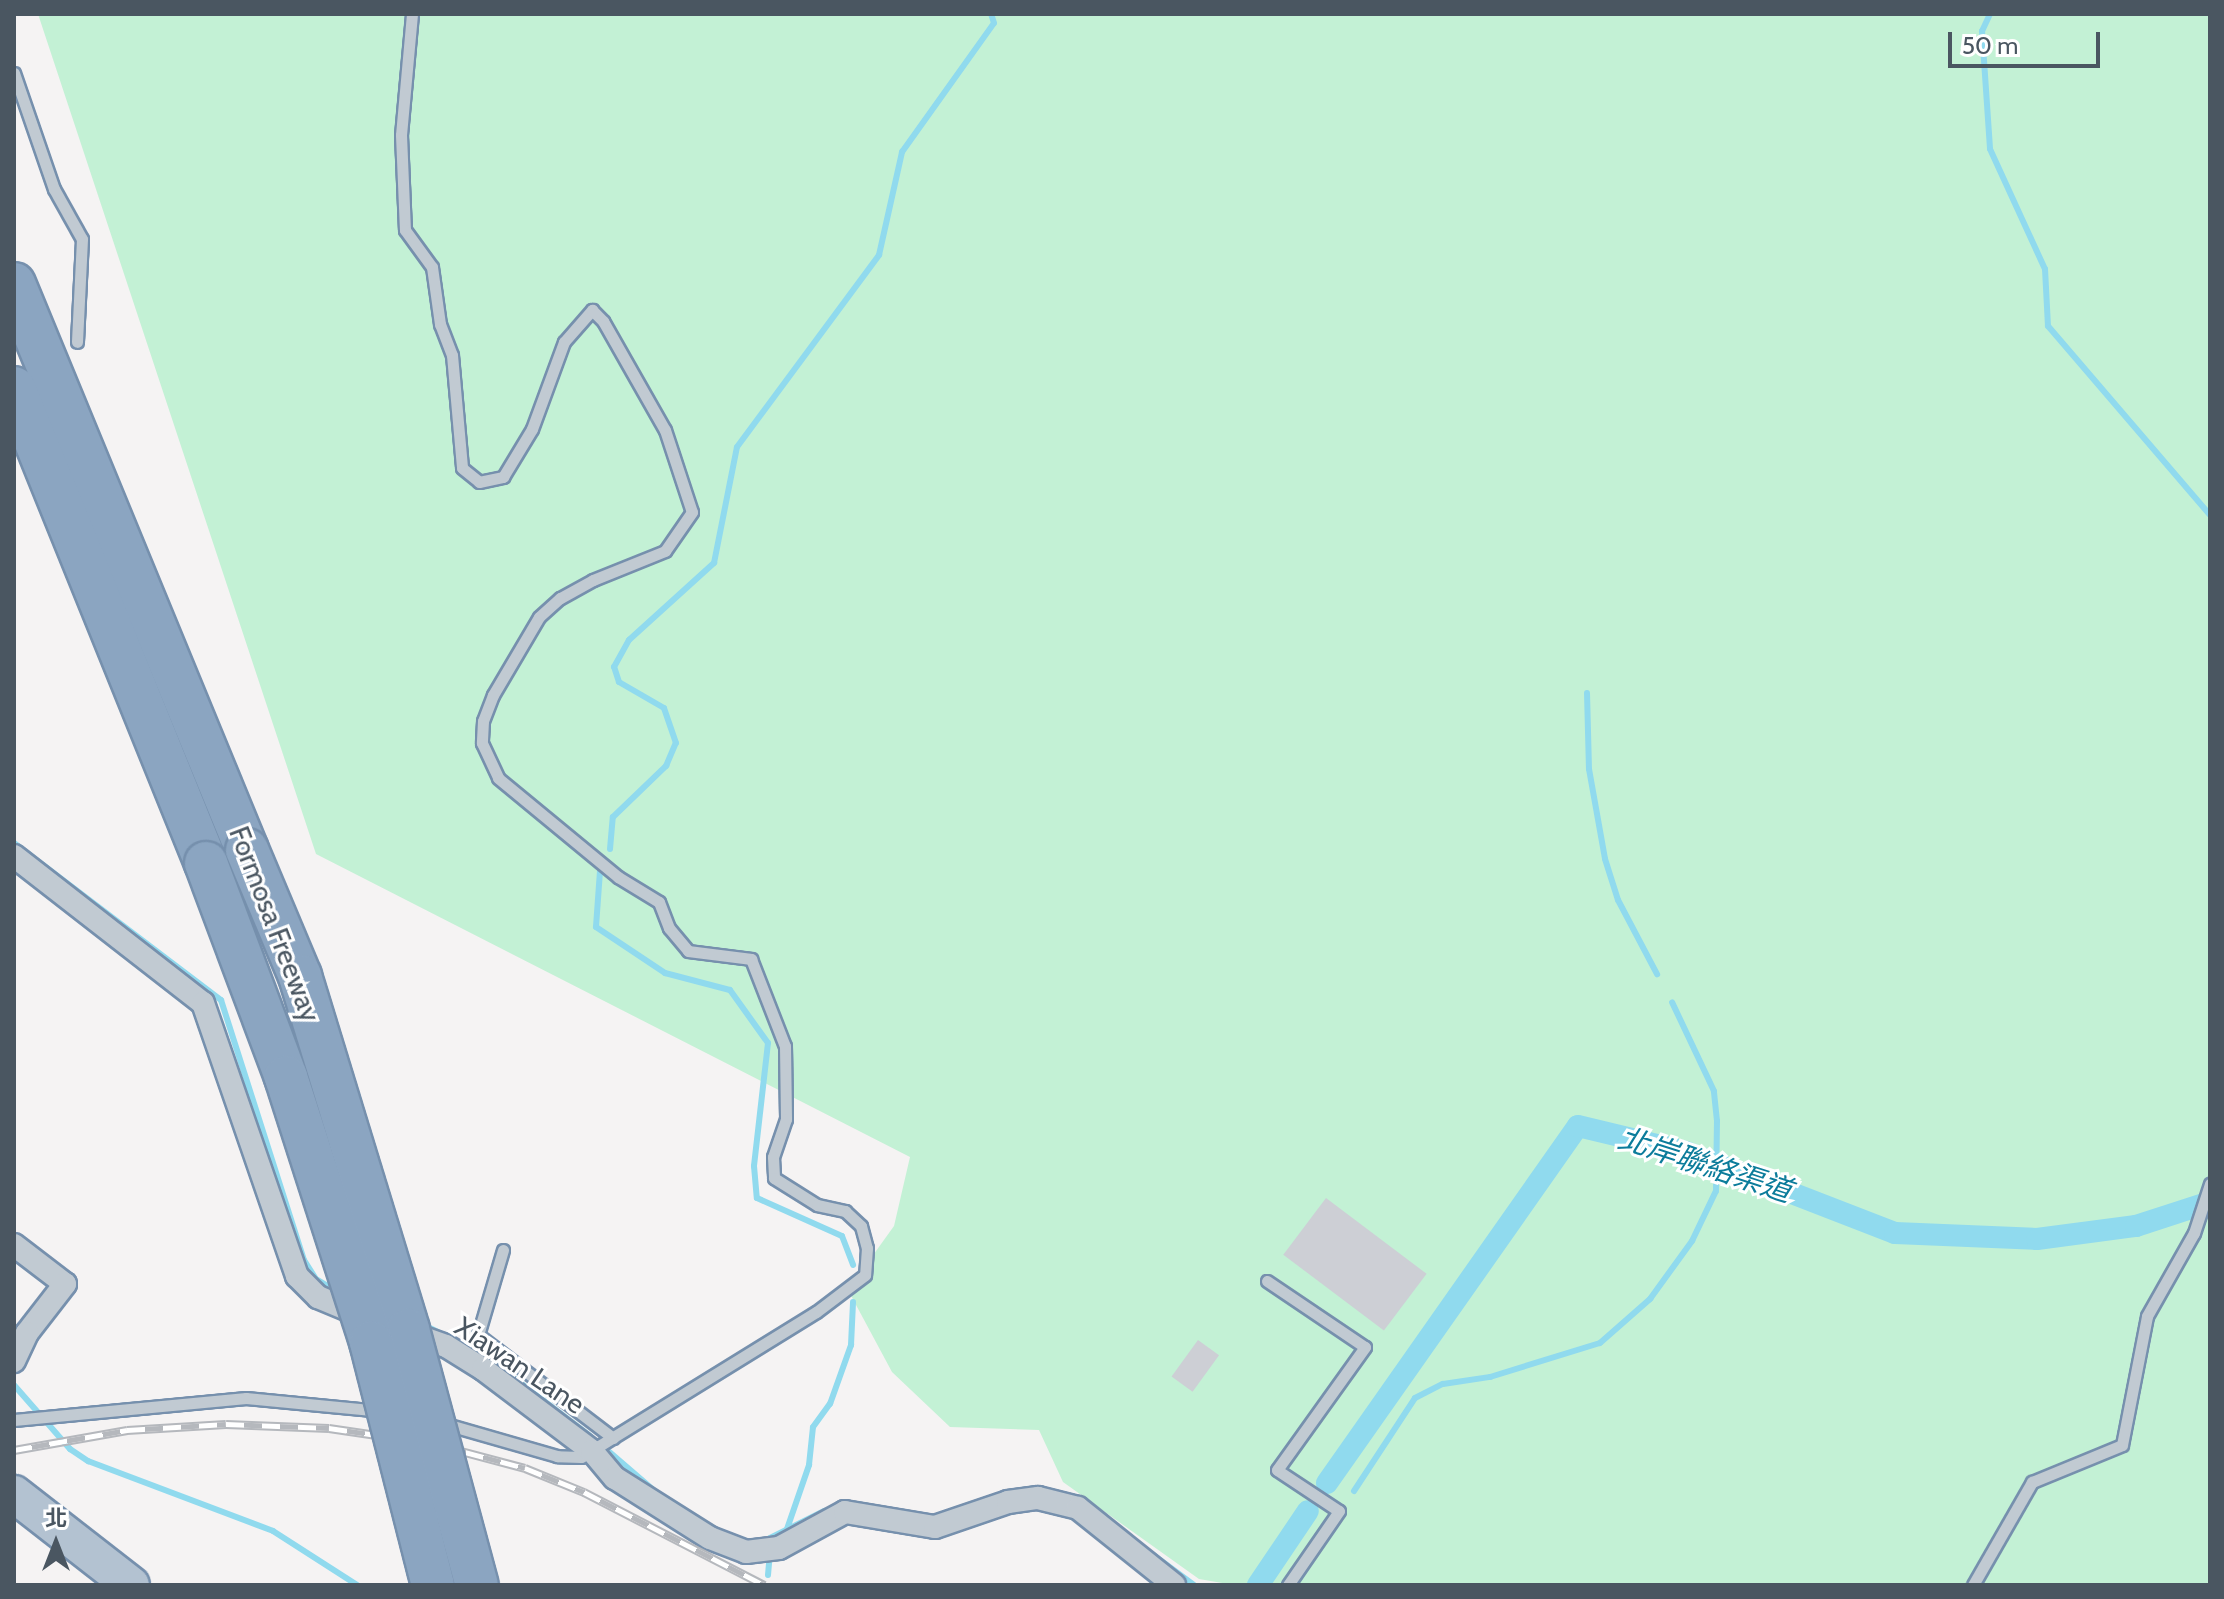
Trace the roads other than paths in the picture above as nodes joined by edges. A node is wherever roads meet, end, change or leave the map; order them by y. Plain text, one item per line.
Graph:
1 (412, 14) edge
2 (14, 73) edge
3 (14, 284) edge
4 (77, 342) dead end
5 (14, 388) edge
6 (14, 856) edge
7 (2209, 1184) edge
8 (14, 1245) edge
9 (503, 1250) dead end
10 (1267, 1281) dead end
11 (17, 1355) edge
12 (404, 1414) dead end
13 (418, 1417) dead end
14 (19, 1419) edge
15 (613, 1438) junction
16 (592, 1451) junction
17 (14, 1494) edge
18 (14, 1525) edge
19 (92, 1585) edge
20 (131, 1585) edge
21 (433, 1585) edge
22 (477, 1585) edge
23 (1174, 1585) edge
24 (1288, 1585) edge
25 (1973, 1585) edge

1 - 15 lane
2 - 4 lane
3 - 22 highway, Formosa Freeway, bridge
5 - 21 highway, Formosa Freeway, bridge
6 - 16 street, Xiawan Lane
7 - 25 lane
8 - 11 street
9 - 15 lane
10 - 24 lane
12 - 14 lane
13 - 16 lane
15 - 16 lane
16 - 23 street, Xiawan Lane
17 - 20 main road
18 - 19 main road

